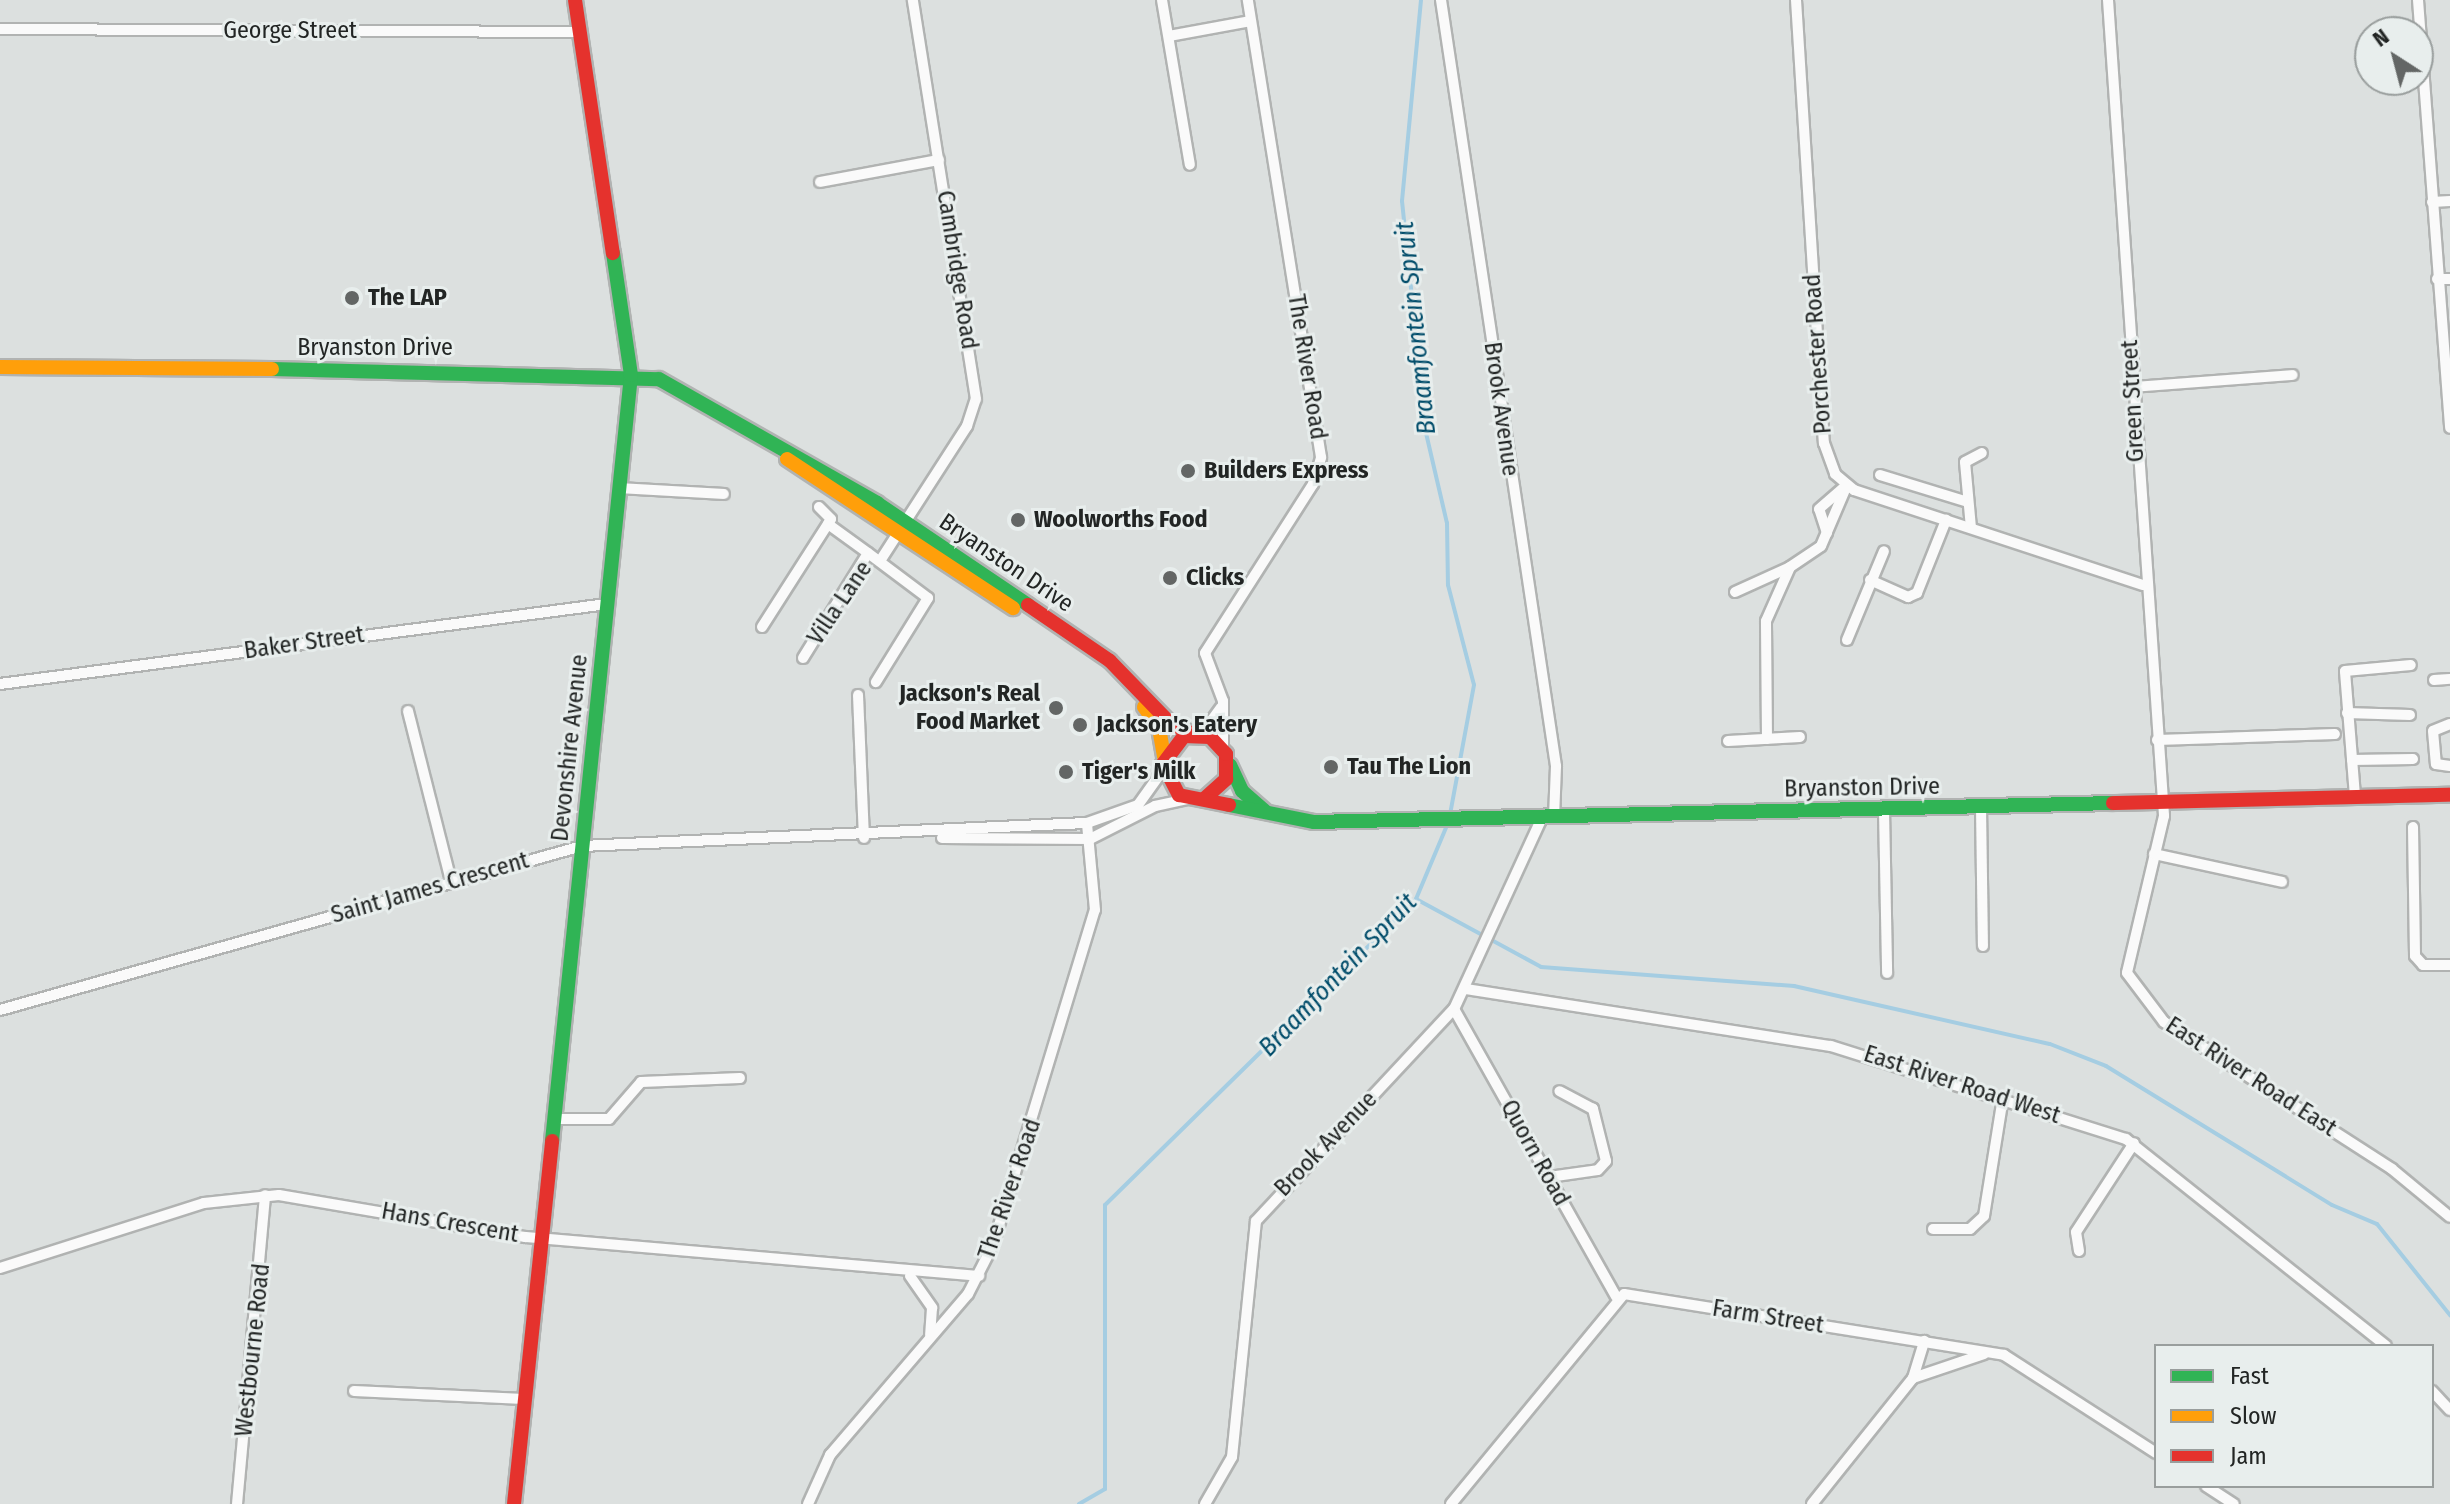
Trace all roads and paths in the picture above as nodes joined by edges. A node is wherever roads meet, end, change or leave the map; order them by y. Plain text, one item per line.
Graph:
1 (575, 0) edge
2 (913, 0) edge
3 (1162, 0) edge
4 (1248, 0) edge
5 (1441, 0) edge
6 (1796, 0) edge
7 (2108, 0) edge
8 (2418, 0) edge
9 (1251, 21) junction
10 (0, 29) edge
11 (580, 32) junction
12 (1169, 36) junction
13 (939, 160) junction
14 (1190, 165) dead end
15 (820, 182) dead end
16 (2450, 201) edge
17 (2432, 202) junction
18 (2437, 279) junction
19 (2450, 279) edge
20 (2445, 326) edge
21 (0, 367) edge
22 (631, 375) junction
23 (2293, 375) dead end
24 (2133, 387) junction
25 (2450, 428) edge
26 (1982, 453) dead end
27 (1880, 475) dead end
28 (1847, 485) junction
29 (619, 488) junction
30 (724, 494) dead end
31 (1968, 502) junction
32 (819, 507) dead end
33 (1946, 520) junction
34 (828, 524) junction
35 (902, 528) junction
36 (1971, 528) junction
37 (1827, 533) junction
38 (1884, 551) dead end
39 (868, 553) junction
40 (880, 561) junction
41 (1790, 567) junction
42 (1870, 580) junction
43 (2143, 585) junction
44 (1735, 592) dead end
45 (607, 604) junction
46 (762, 627) dead end
47 (1847, 640) dead end
48 (803, 658) dead end
49 (2411, 665) dead end
50 (2450, 679) edge
51 (2434, 680) dead end
52 (876, 682) dead end
53 (0, 684) edge
54 (858, 695) dead end
55 (1223, 701) junction
56 (408, 711) dead end
57 (2347, 713) junction
58 (2410, 715) dead end
59 (2450, 724) edge
60 (1198, 734) junction
61 (2335, 734) dead end
62 (1800, 737) dead end
63 (1767, 739) junction
64 (2157, 740) junction
65 (1728, 741) dead end
66 (1225, 754) junction
67 (2413, 759) dead end
68 (2352, 760) junction
69 (1164, 764) junction
70 (2450, 766) edge
71 (2450, 795) edge
72 (2355, 796) junction
73 (1196, 799) junction
74 (2163, 802) junction
75 (1981, 807) junction
76 (1884, 810) junction
77 (1275, 817) junction
78 (1548, 818) junction
79 (1087, 823) junction
80 (2413, 827) dead end
81 (920, 835) junction
82 (864, 838) junction
83 (1090, 839) junction
84 (582, 846) junction
85 (2154, 854) junction
86 (451, 881) junction
87 (2282, 882) dead end
88 (1983, 946) dead end
89 (2450, 965) edge
90 (1887, 973) dead end
91 (1466, 989) junction
92 (1454, 1009) junction
93 (0, 1010) edge
94 (740, 1078) dead end
95 (1559, 1091) dead end
96 (2003, 1098) junction
97 (553, 1119) junction
98 (2134, 1143) junction
99 (1549, 1177) junction
100 (265, 1195) junction
101 (2450, 1217) edge
102 (1933, 1229) dead end
103 (541, 1239) junction
104 (2079, 1251) dead end
105 (0, 1268) edge
106 (909, 1276) junction
107 (979, 1276) junction
108 (1616, 1297) junction
109 (1924, 1341) junction
110 (927, 1344) junction
111 (2384, 1344) edge
112 (1994, 1352) junction
113 (1913, 1378) junction
114 (354, 1391) dead end
115 (2434, 1393) edge
116 (524, 1399) junction
117 (2450, 1410) edge
118 (2154, 1452) edge
119 (2209, 1488) edge
120 (237, 1504) edge
121 (514, 1504) edge
122 (808, 1504) edge
123 (1205, 1504) edge
124 (1451, 1504) edge
125 (1812, 1504) edge
126 (2234, 1504) edge

1 - 11 main road, Devonshire Avenue
2 - 13 street, Cambridge Road
3 - 12 street
4 - 9 street, The River Road
5 - 78 street, Brook Avenue
6 - 28 street, Porchester Road
7 - 24 street, Green Street
8 - 17 street
9 - 12 street
9 - 55 street, The River Road
10 - 11 street, George Street
11 - 22 main road, Devonshire Avenue
12 - 14 street
13 - 15 street
13 - 35 street, Cambridge Road
16 - 17 street
17 - 18 street
18 - 19 street
18 - 20 street
20 - 25 street
21 - 22 main road, Bryanston Drive
22 - 29 main road, Devonshire Avenue
22 - 35 main road, Bryanston Drive
23 - 24 street
24 - 43 street, Green Street
26 - 31 street
27 - 31 street
28 - 33 street
28 - 37 street
28 - 37 street
29 - 30 street
29 - 45 main road, Devonshire Avenue
31 - 36 street
32 - 34 street
33 - 36 street
33 - 42 street
34 - 39 street
34 - 46 street
35 - 40 street, Villa Lane
35 - 60 main road, Bryanston Drive
35 - 69 main road, Bryanston Drive
36 - 43 street
37 - 41 street
38 - 42 street
39 - 40 street, Villa Lane
39 - 48 street, Villa Lane
40 - 52 street, Villa Lane
41 - 44 street
41 - 63 street
42 - 47 street
43 - 64 street, Green Street
45 - 53 street, Baker Street
45 - 84 main road, Devonshire Avenue
49 - 57 street
50 - 51 street
54 - 82 street
55 - 60 street
55 - 66 street, The River Road
56 - 86 street
57 - 58 street
57 - 68 street
59 - 70 street
60 - 66 main road
60 - 69 main road
61 - 64 street
62 - 63 street
63 - 65 street
64 - 74 street, Green Street
66 - 73 main road
66 - 77 main road
67 - 68 street
68 - 72 street
69 - 73 main road
69 - 79 street, Saint James Crescent
71 - 72 main road, Bryanston Drive
72 - 74 main road, Bryanston Drive
73 - 77 main road, Bryanston Drive
73 - 83 street, Saint James Crescent
74 - 75 main road, Bryanston Drive
74 - 85 street, East River Road East
75 - 76 main road, Bryanston Drive
75 - 88 street
76 - 78 main road, Bryanston Drive
76 - 90 street
77 - 78 main road, Bryanston Drive
78 - 91 street, Brook Avenue
79 - 81 street, Saint James Crescent
79 - 83 street, The River Road
80 - 89 street
81 - 82 street, Saint James Crescent
81 - 83 street, Saint James Crescent
82 - 84 street, Saint James Crescent
83 - 107 street, The River Road
84 - 86 street, Saint James Crescent
84 - 97 main road, Devonshire Avenue
85 - 87 street
85 - 101 street, East River Road East
86 - 93 street, Saint James Crescent
91 - 92 street, Brook Avenue
91 - 96 street, East River Road West
92 - 99 street, Quorn Road
92 - 123 street, Brook Avenue
94 - 97 street
95 - 99 street
96 - 98 street, East River Road West
96 - 102 street
97 - 103 main road, Devonshire Avenue
98 - 104 street
98 - 111 street, East River Road West
99 - 108 street, Quorn Road
100 - 103 street, Hans Crescent
100 - 105 street, Hans Crescent
100 - 120 street, Westbourne Road
103 - 106 street, Hans Crescent
103 - 116 main road, Devonshire Avenue
106 - 107 street, Hans Crescent
106 - 110 street
107 - 110 street, The River Road
108 - 109 street, Farm Street
108 - 124 street
109 - 112 street, Farm Street
109 - 113 street
110 - 122 street, The River Road
112 - 113 street
112 - 118 street, Farm Street
113 - 125 street
114 - 116 street
115 - 117 street
116 - 121 main road, Devonshire Avenue
119 - 126 street

